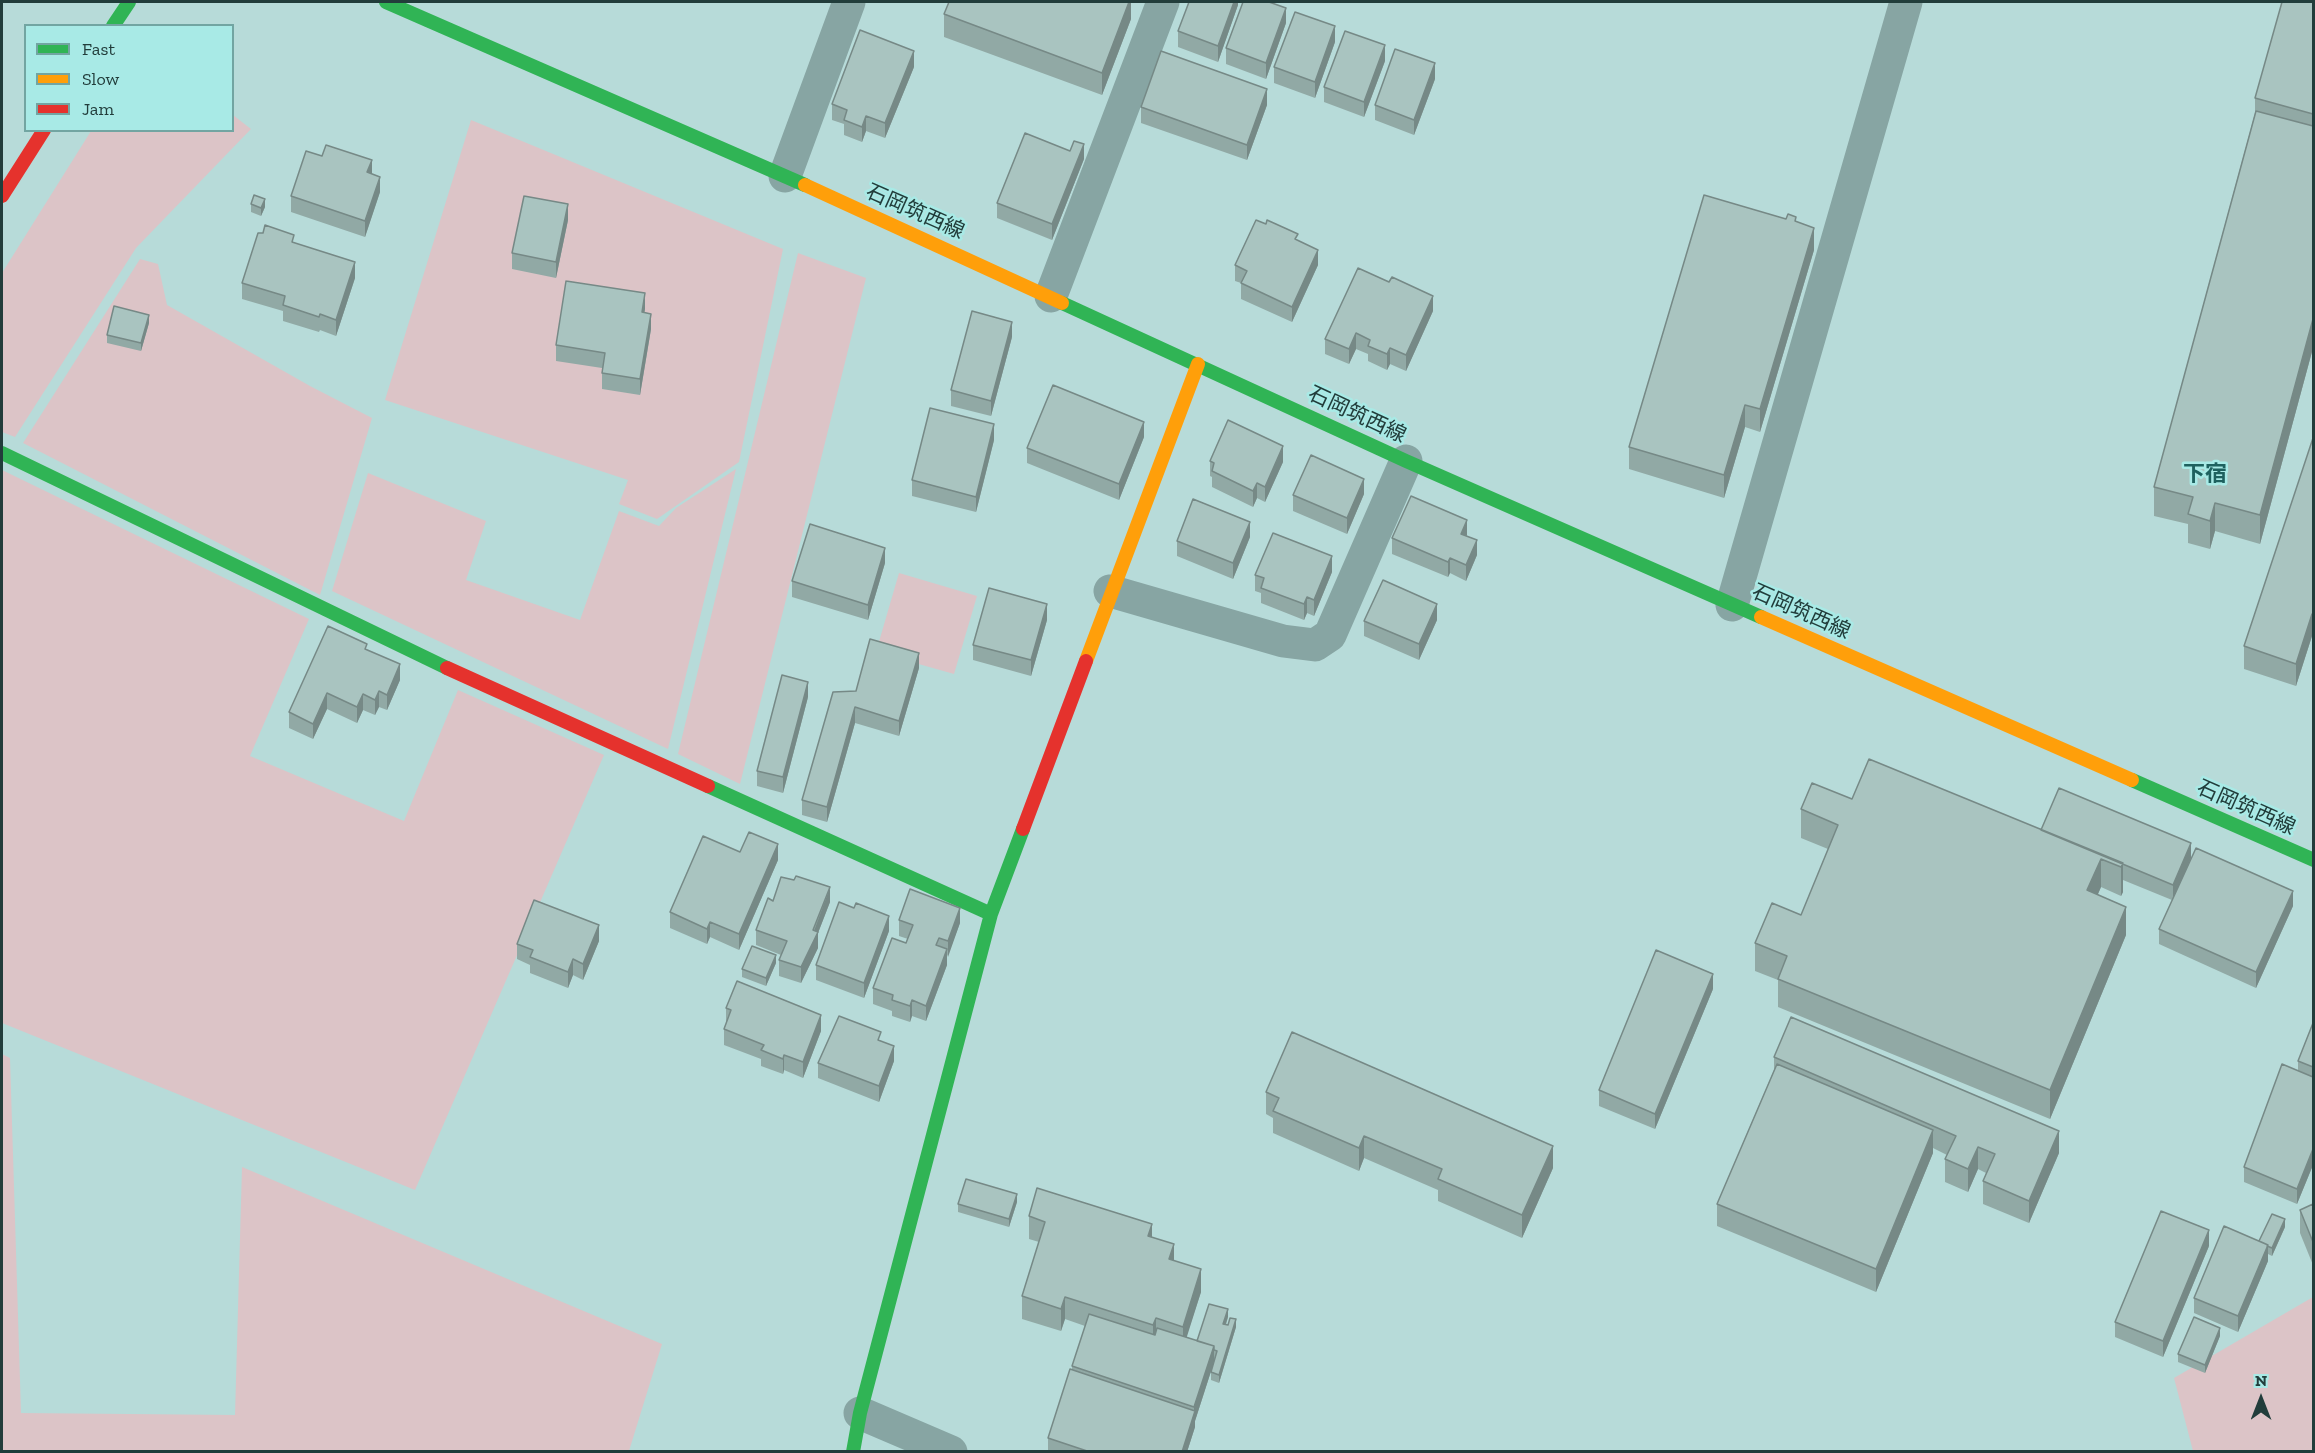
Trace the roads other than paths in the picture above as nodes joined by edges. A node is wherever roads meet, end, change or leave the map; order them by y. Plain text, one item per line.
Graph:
1 (129, 2) edge
2 (386, 2) edge
3 (849, 2) edge
4 (1163, 2) edge
5 (1906, 2) edge
6 (114, 24) edge
7 (43, 132) edge
8 (785, 176) junction
9 (2, 196) edge
10 (1051, 296) junction
11 (1198, 364) junction
12 (2, 453) edge
13 (1406, 461) junction
14 (1110, 591) junction
15 (1732, 605) junction
16 (2313, 860) edge
17 (991, 914) junction
18 (860, 1413) junction
19 (854, 1452) edge
20 (951, 1452) edge

1 - 6 street
2 - 8 street, 石岡筑西線
3 - 8 street
4 - 10 street
5 - 15 street
7 - 9 street
8 - 10 street, 石岡筑西線
10 - 11 street, 石岡筑西線
11 - 13 street, 石岡筑西線
11 - 14 street
12 - 17 street
13 - 14 street
13 - 15 street, 石岡筑西線
14 - 17 street
15 - 16 street, 石岡筑西線
17 - 18 street
18 - 19 street
18 - 20 street

